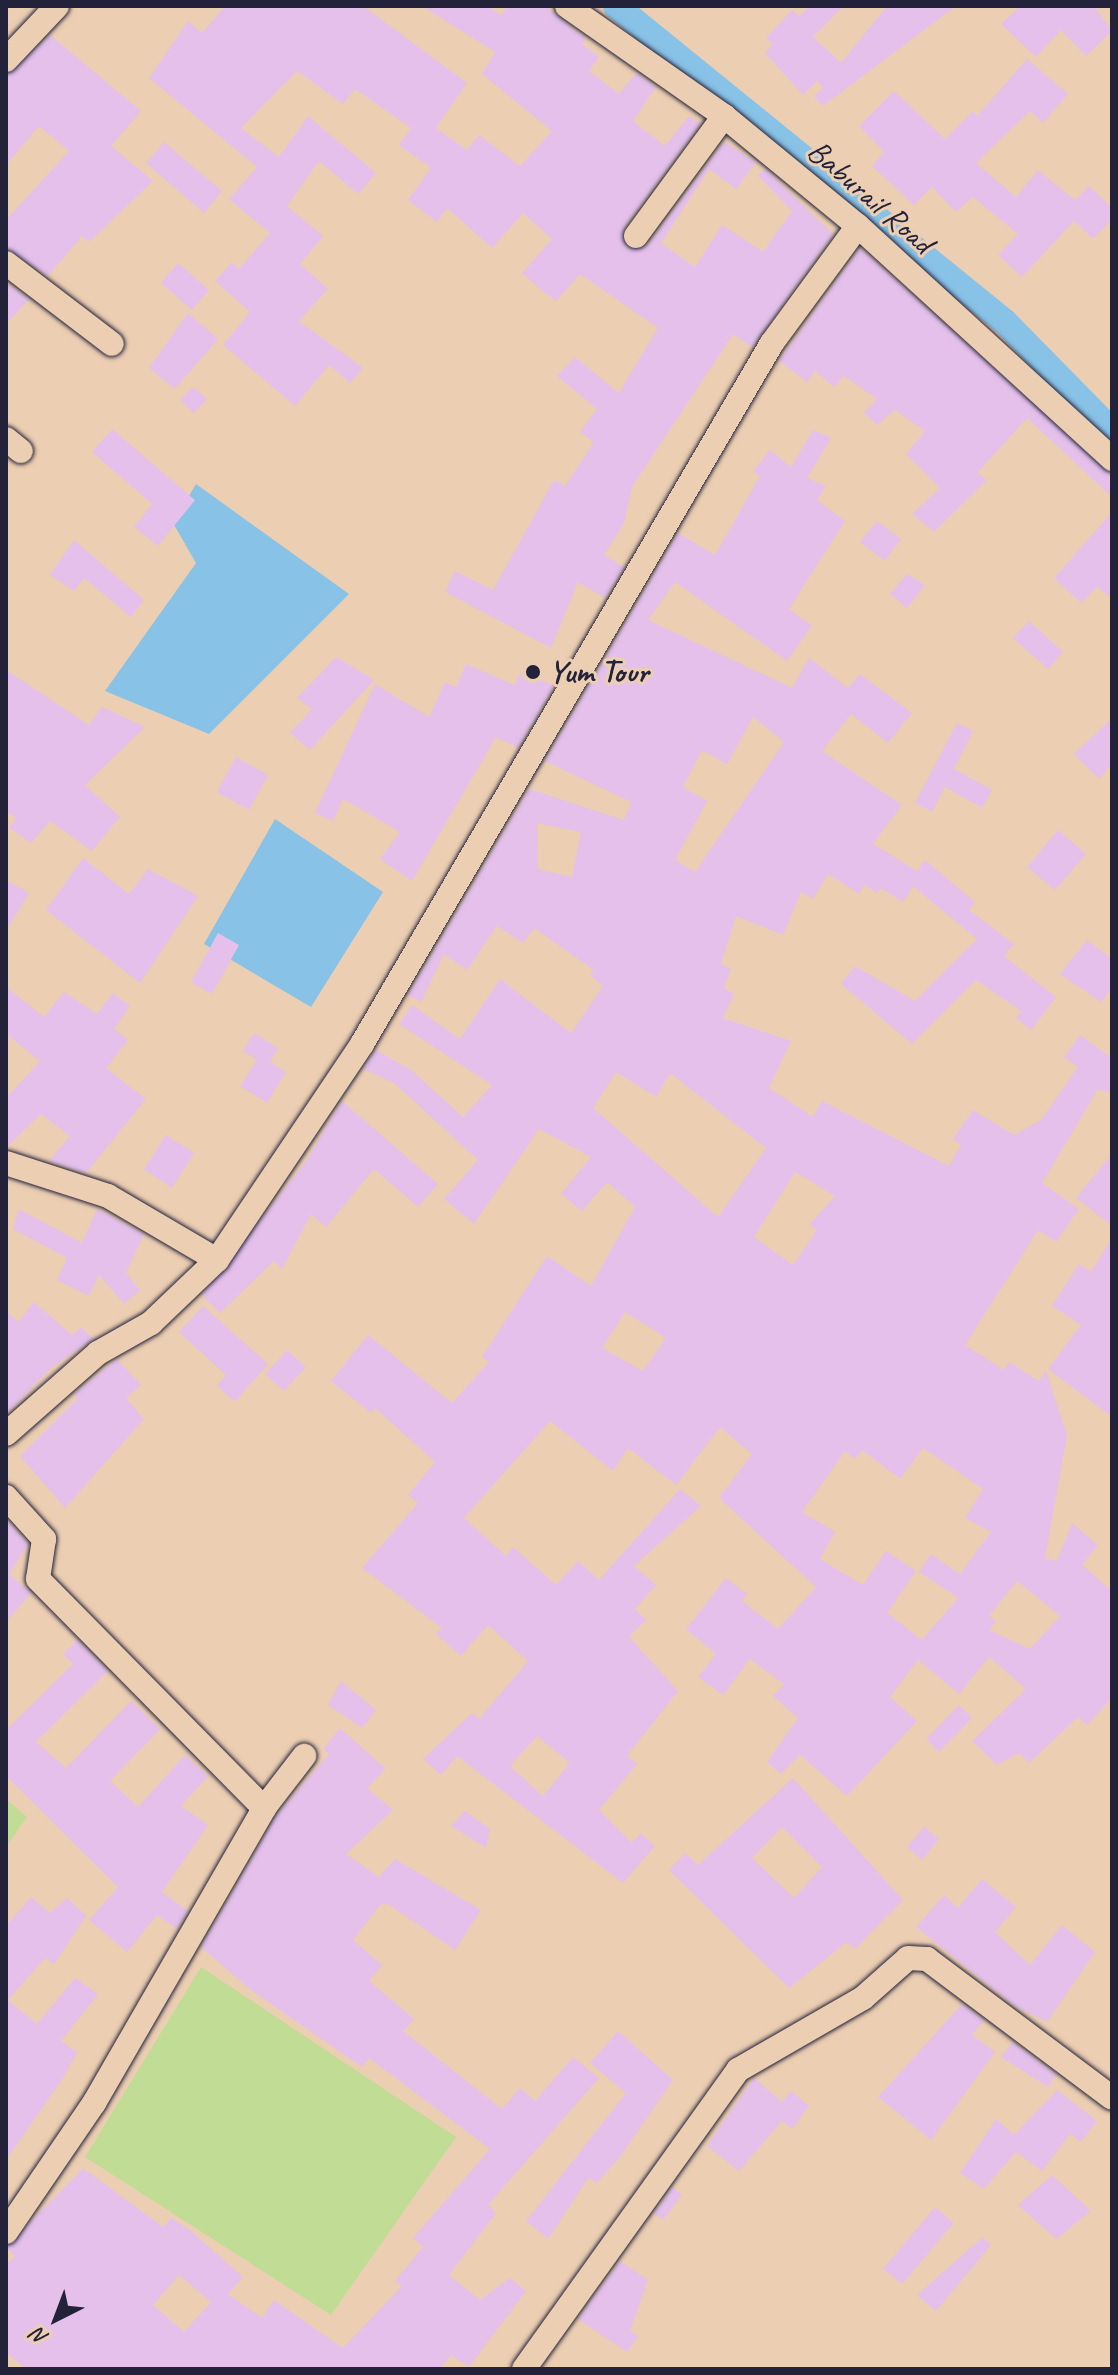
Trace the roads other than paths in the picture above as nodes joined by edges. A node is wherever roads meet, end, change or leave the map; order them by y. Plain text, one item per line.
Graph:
1 (57, 6) edge
2 (567, 6) edge
3 (6, 60) edge
4 (724, 116) junction
5 (858, 226) junction
6 (636, 236) dead end
7 (6, 263) edge
8 (112, 344) dead end
9 (1112, 459) edge
10 (6, 1163) edge
11 (217, 1260) junction
12 (6, 1434) edge
13 (6, 1497) edge
14 (304, 1756) dead end
15 (264, 1808) junction
16 (1112, 2098) edge
17 (6, 2232) edge
18 (524, 2369) edge

1 - 3 street
2 - 4 street, Baburail Road
4 - 5 street, Baburail Road
4 - 6 street
5 - 9 street, Baburail Road
5 - 11 street
7 - 8 street
10 - 11 street
11 - 12 street
13 - 15 street
14 - 15 street
15 - 17 street
16 - 18 street

